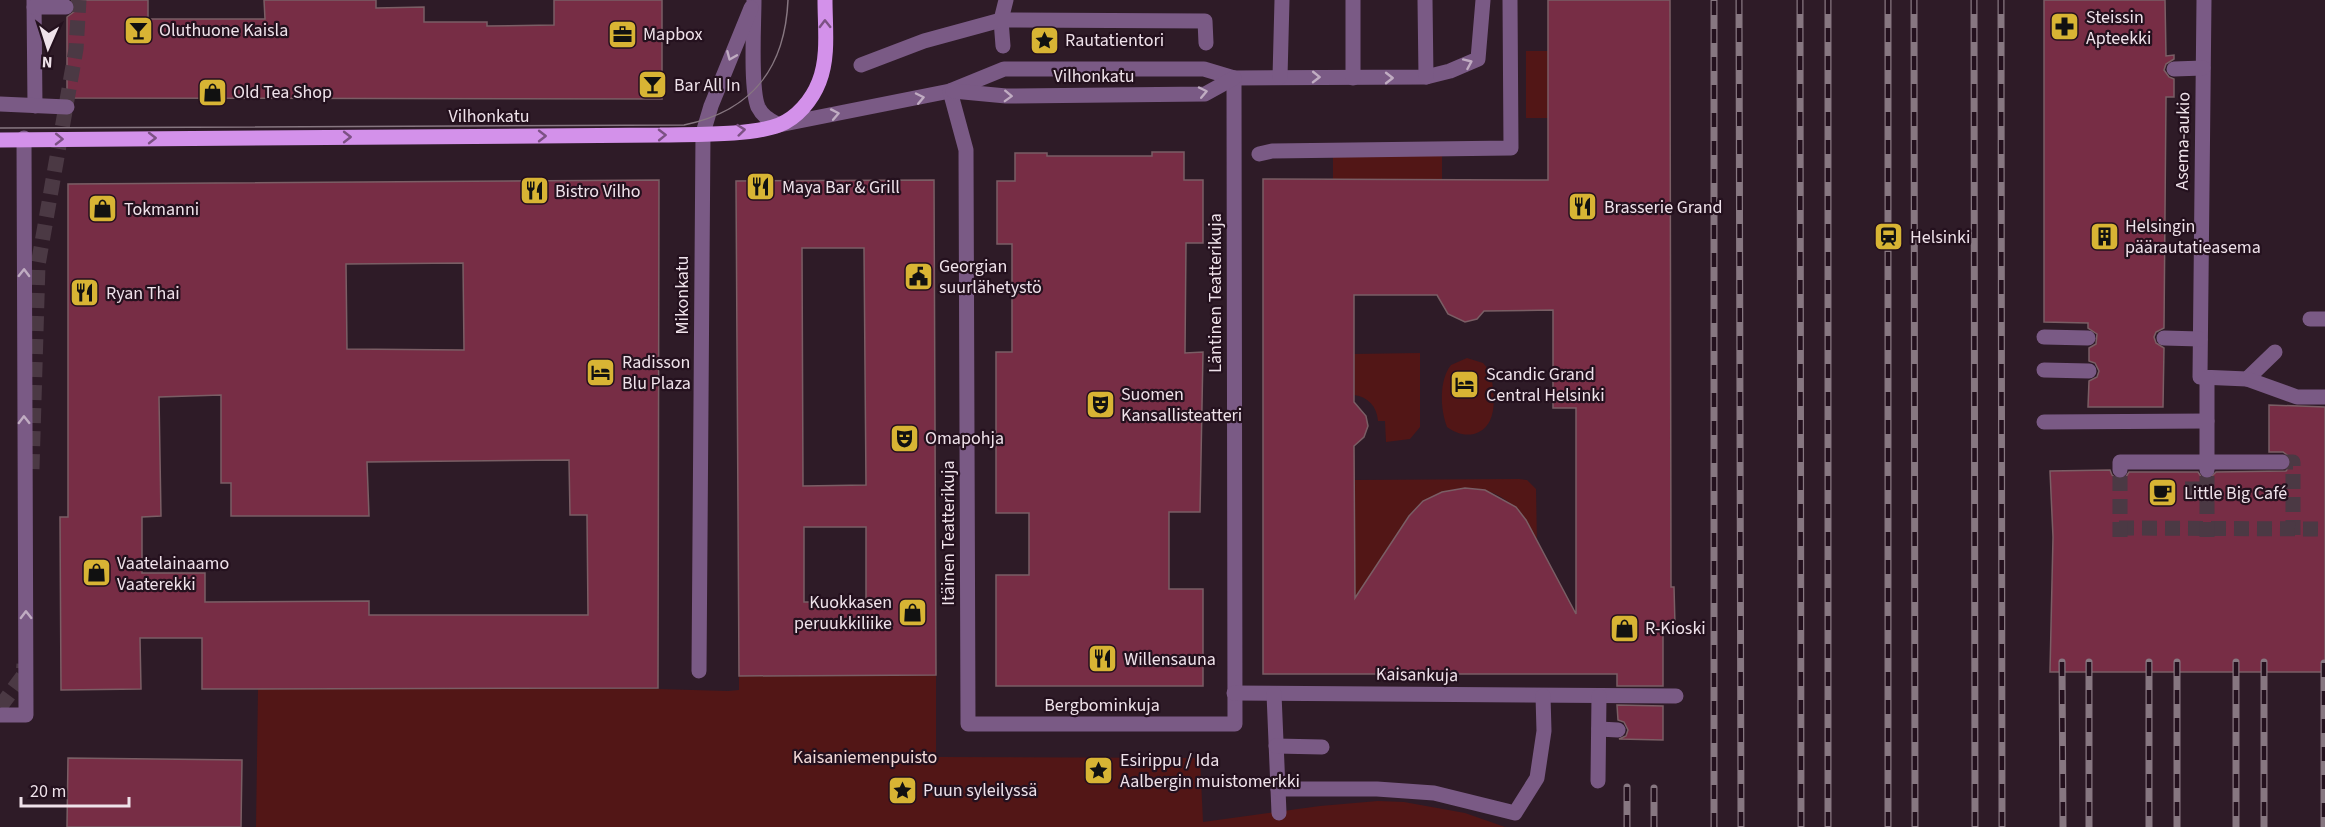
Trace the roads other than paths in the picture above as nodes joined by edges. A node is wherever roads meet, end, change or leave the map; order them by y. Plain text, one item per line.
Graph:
1 (825, 0) edge
2 (1006, 0) edge
3 (1282, 0) edge
4 (1353, 0) edge
5 (1425, 0) edge
6 (1483, 0) edge
7 (1510, 0) edge
8 (2204, 0) edge
9 (754, 1) edge
10 (1524, 1) edge
11 (34, 3) edge
12 (66, 7) dead end
13 (1001, 20) junction
14 (1206, 44) dead end
15 (1003, 46) dead end
16 (861, 65) dead end
17 (2203, 68) junction
18 (2174, 69) dead end
19 (1280, 77) junction
20 (1425, 77) junction
21 (1234, 78) junction
22 (1353, 78) junction
23 (950, 91) junction
24 (0, 104) edge
25 (35, 106) junction
26 (67, 107) dead end
27 (779, 125) junction
28 (703, 134) junction
29 (24, 138) junction
30 (0, 140) edge
31 (1259, 154) dead end
32 (2044, 337) dead end
33 (2088, 338) dead end
34 (2164, 338) dead end
35 (2200, 339) junction
36 (2274, 352) dead end
37 (2044, 370) dead end
38 (2089, 372) dead end
39 (2207, 378) junction
40 (2247, 379) junction
41 (2325, 397) edge
42 (2207, 421) junction
43 (2044, 422) dead end
44 (2282, 462) dead end
45 (2207, 466) junction
46 (2120, 470) dead end
47 (699, 671) dead end
48 (1234, 693) junction
49 (1274, 694) junction
50 (1543, 696) junction
51 (1599, 696) junction
52 (1676, 696) dead end
53 (0, 715) edge
54 (968, 724) joint
55 (1235, 724) joint
56 (1599, 729) junction
57 (1618, 730) dead end
58 (1276, 746) junction
59 (1322, 747) dead end
60 (1598, 781) dead end
61 (1278, 789) junction
62 (1279, 813) dead end

27 -> 1 main road
2 - 13 street
3 - 19 street
4 - 22 street
5 - 20 street
20 -> 6 street, Vilhonkatu
7 - 10 street
7 - 31 street
8 - 17 street, Asema-aukio
9 - 27 street, Mikonkatu
9 -> 28 street, Mikonkatu
11 - 12 street
11 - 25 street
13 - 14 street
13 - 15 street
13 - 16 street
17 - 18 street
17 - 35 street, Asema-aukio
19 - 21 street, Vilhonkatu
19 -> 22 street, Vilhonkatu
22 -> 20 street, Vilhonkatu
23 -> 21 street, Vilhonkatu
21 - 23 street, Vilhonkatu
21 - 48 street, Läntinen Teatterikuja
27 -> 23 street, Vilhonkatu
23 - 54 street, Itäinen Teatterikuja
24 - 25 street
25 - 26 street
28 -> 27 main road, Vilhonkatu
29 -> 28 main road, Vilhonkatu
28 - 47 street, Mikonkatu
29 - 30 main road, Vilhonkatu
53 -> 29 street
32 - 33 street
34 - 35 street
35 - 39 street, Asema-aukio
36 - 40 street
37 - 38 street
39 - 40 street
39 - 42 street
40 - 41 street
42 - 43 street
42 - 45 street
44 - 45 street
45 - 46 street
48 - 49 street, Kaisankuja
48 - 55 street, Läntinen Teatterikuja
49 - 50 street, Kaisankuja
49 - 58 street
50 - 51 street, Kaisankuja
50 - 61 street
51 - 52 street, Kaisankuja
51 - 56 street
54 - 55 street, Bergbominkuja
56 - 57 street
56 - 60 street
58 - 59 street
58 - 61 street
61 - 62 street

